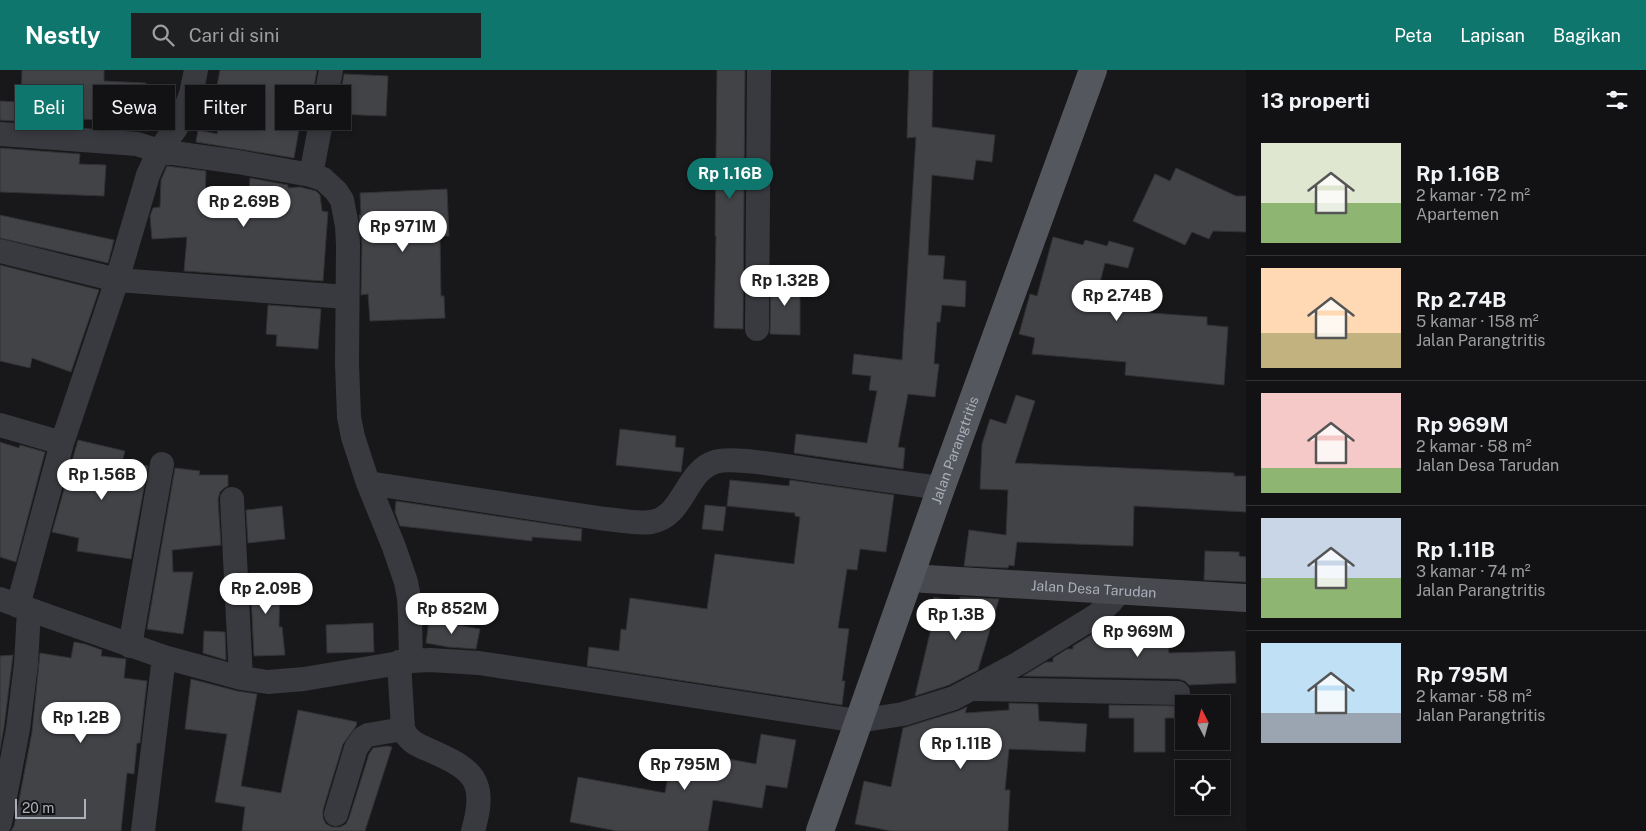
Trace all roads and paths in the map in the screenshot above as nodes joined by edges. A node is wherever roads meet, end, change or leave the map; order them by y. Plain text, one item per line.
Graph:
1 (196, 70) edge
2 (331, 70) edge
3 (759, 70) edge
4 (1093, 70) edge
5 (0, 134) edge
6 (159, 151) junction
7 (311, 175) junction
8 (0, 250) edge
9 (118, 280) junction
10 (347, 297) junction
11 (758, 329) dead end
12 (0, 425) edge
13 (62, 443) junction
14 (162, 464) dead end
15 (368, 483) junction
16 (941, 488) junction
17 (232, 498) dead end
18 (910, 578) junction
19 (1119, 592) junction
20 (1246, 598) edge
21 (16, 605) edge
22 (130, 646) junction
23 (164, 657) junction
24 (405, 661) junction
25 (241, 678) junction
26 (972, 689) junction
27 (1178, 693) dead end
28 (858, 721) junction
29 (403, 728) junction
30 (336, 814) dead end
31 (1, 817) edge
32 (143, 831) edge
33 (473, 831) edge
34 (820, 831) edge

1 - 6 street
2 - 7 street
3 - 11 street
4 - 16 main road, Jalan Parangtritis
5 - 6 street
6 - 7 street
6 - 9 street
7 - 10 street
8 - 9 street
9 - 10 street
9 - 13 street
10 - 15 street
12 - 13 street
13 - 21 street
14 - 22 street
15 - 16 street
15 - 24 street
16 - 18 main road, Jalan Parangtritis
17 - 25 street
18 - 19 street, Jalan Desa Tarudan
18 - 28 main road, Jalan Parangtritis
19 - 20 street, Jalan Desa Tarudan
19 - 26 street
21 - 22 street
21 - 31 street
22 - 23 street
23 - 25 street
23 - 32 street
24 - 25 street
24 - 28 street
24 - 29 street
26 - 27 street
26 - 28 street
28 - 34 main road, Jalan Parangtritis
29 - 30 street
29 - 33 street

